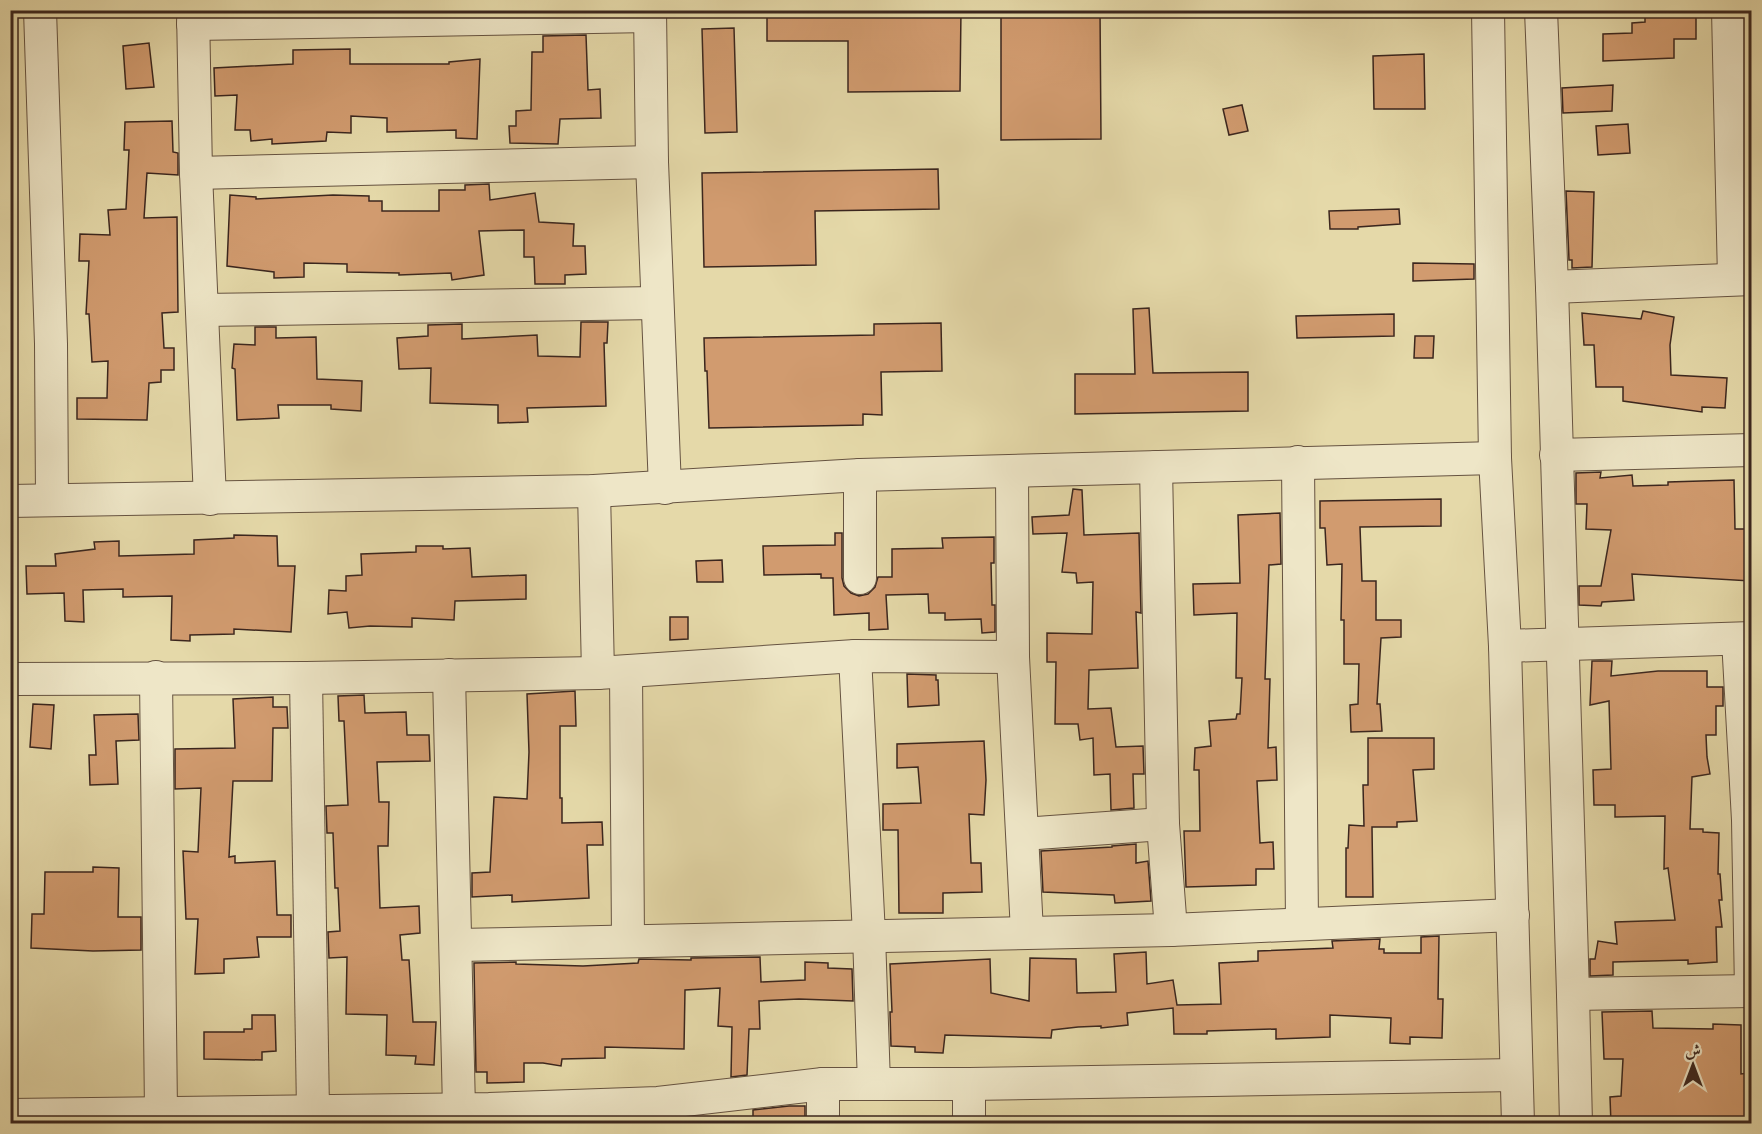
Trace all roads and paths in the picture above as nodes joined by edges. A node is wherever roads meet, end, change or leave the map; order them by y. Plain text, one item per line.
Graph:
1 (40, 10) edge
2 (1488, 10) edge
3 (1541, 10) edge
4 (1728, 10) edge
5 (650, 13) edge
6 (471, 16) edge
7 (193, 17) edge
8 (1740, 104) edge
9 (652, 162) junction
10 (196, 173) junction
11 (1743, 279) edge
12 (1552, 287) junction
13 (657, 303) junction
14 (202, 310) junction
15 (1752, 450) edge
16 (1556, 455) junction
17 (1495, 458) junction
18 (1298, 462) junction
19 (1156, 467) junction
20 (1012, 471) junction
21 (860, 476) junction
22 (665, 488) junction
23 (594, 491) junction
24 (210, 499) junction
25 (52, 500) junction
26 (10, 501) edge
27 (860, 579) dead end
28 (1745, 638) edge
29 (1562, 644) junction
30 (1505, 646) junction
31 (855, 656) junction
32 (1013, 657) junction
33 (612, 673) junction
34 (449, 675) junction
35 (156, 677) junction
36 (306, 678) junction
37 (10, 679) edge
38 (1750, 820) edge
39 (1163, 824) junction
40 (1023, 834) junction
41 (1513, 915) junction
42 (1302, 924) junction
43 (1171, 930) junction
44 (1027, 932) junction
45 (869, 935) junction
46 (628, 941) junction
47 (457, 945) junction
48 (1751, 991) edge
49 (1573, 994) junction
50 (1516, 1075) junction
51 (823, 1084) junction
52 (873, 1084) junction
53 (969, 1084) junction
54 (313, 1111) junction
55 (161, 1112) junction
56 (658, 1113) edge
57 (479, 1114) edge
58 (10, 1115) edge
59 (355, 1117) edge
60 (823, 1124) edge
61 (969, 1124) edge
62 (1518, 1124) edge
63 (1576, 1124) edge

1 - 25 street
2 - 17 street
3 - 12 street
4 - 8 street
5 - 6 street
5 - 9 street
6 - 7 street
7 - 10 street
8 - 11 street
9 - 10 street
9 - 13 street
10 - 14 street
11 - 12 street
12 - 16 street
13 - 14 street
13 - 22 street
14 - 24 street
15 - 16 street
16 - 29 street
17 - 18 street
17 - 30 street
18 - 19 street
18 - 42 street
19 - 20 street
19 - 39 street
20 - 21 street
20 - 32 street
21 - 22 street
21 - 27 street
22 - 23 street
23 - 24 street
23 - 33 street
24 - 25 street
25 - 26 street
28 - 29 street
28 - 38 street
29 - 30 street
29 - 49 street
30 - 41 street
31 - 32 street
31 - 33 street
31 - 45 street
32 - 40 street
33 - 34 street
33 - 46 street
34 - 36 street
34 - 47 street
35 - 36 street
35 - 37 street
35 - 55 street
36 - 54 street
38 - 48 street
39 - 40 street
39 - 43 street
40 - 44 street
41 - 42 street
41 - 50 street
42 - 43 street
43 - 44 street
44 - 45 street
45 - 46 street
45 - 52 street
46 - 47 street
47 - 57 street
48 - 49 street
49 - 63 street
50 - 53 street
50 - 62 street
51 - 52 street
51 - 56 street
51 - 60 street
52 - 53 street
53 - 61 street
54 - 55 street
54 - 59 street
55 - 58 street
56 - 57 street
57 - 59 street

